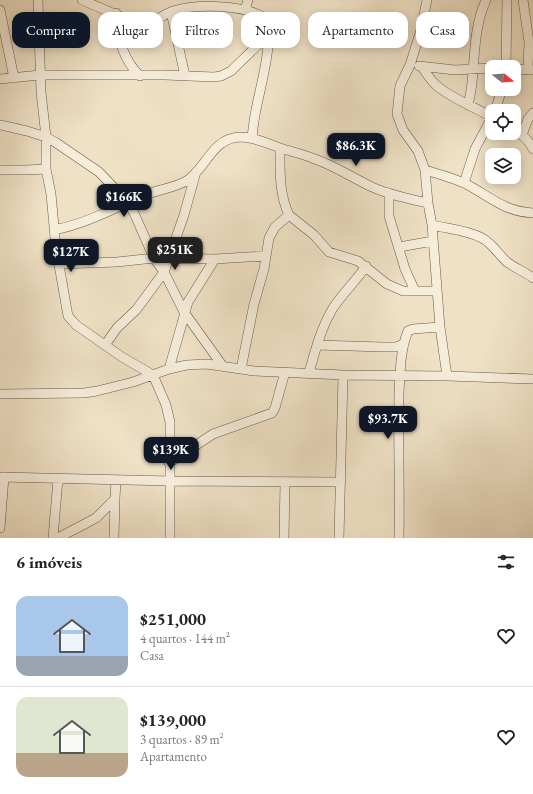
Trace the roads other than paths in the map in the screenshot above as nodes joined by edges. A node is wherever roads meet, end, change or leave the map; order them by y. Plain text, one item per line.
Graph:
1 (38, 0) edge
2 (82, 0) edge
3 (248, 0) edge
4 (427, 0) edge
5 (486, 0) edge
6 (507, 0) edge
7 (524, 0) edge
8 (210, 4) edge
9 (0, 10) edge
10 (245, 10) junction
11 (113, 12) edge
12 (172, 12) edge
13 (250, 12) edge
14 (123, 48) edge
15 (179, 48) edge
16 (255, 48) edge
17 (267, 48) edge
18 (506, 60) edge
19 (410, 65) junction
20 (422, 67) junction
21 (485, 68) edge
22 (472, 69) junction
23 (530, 70) edge
24 (40, 75) junction
25 (140, 76) junction
26 (185, 76) junction
27 (14, 78) junction
28 (0, 79) edge
29 (468, 105) junction
30 (533, 113) edge
31 (485, 114) edge
32 (0, 125) edge
33 (521, 128) edge
34 (485, 130) edge
35 (521, 135) edge
36 (46, 137) junction
37 (252, 138) junction
38 (280, 148) junction
39 (533, 149) edge
40 (46, 169) junction
41 (0, 170) edge
42 (425, 170) junction
43 (196, 172) junction
44 (464, 183) junction
45 (389, 193) junction
46 (128, 203) junction
47 (428, 203) junction
48 (533, 213) edge
49 (289, 214) junction
50 (432, 225) junction
51 (54, 230) junction
52 (433, 240) junction
53 (399, 248) junction
54 (266, 256) junction
55 (154, 258) junction
56 (169, 259) junction
57 (215, 259) junction
58 (59, 264) junction
59 (366, 266) junction
60 (164, 272) junction
61 (533, 278) edge
62 (437, 290) junction
63 (415, 291) junction
64 (184, 312) junction
65 (440, 327) junction
66 (404, 344) junction
67 (105, 345) junction
68 (317, 345) junction
69 (222, 366) junction
70 (241, 368) junction
71 (169, 369) junction
72 (285, 372) junction
73 (309, 373) junction
74 (153, 375) junction
75 (343, 375) junction
76 (400, 375) junction
77 (447, 376) junction
78 (533, 379) edge
79 (0, 394) edge
80 (169, 463) junction
81 (2, 477) edge
82 (58, 478) junction
83 (116, 480) junction
84 (170, 482) junction
85 (285, 482) junction
86 (341, 482) junction
87 (115, 499) junction
88 (0, 528) edge
89 (53, 538) edge
90 (58, 538) edge
91 (114, 538) edge
92 (170, 538) edge
93 (284, 538) edge
94 (340, 538) edge
95 (399, 538) edge

1 - 24 street
2 - 11 street
3 - 10 street
4 - 19 street
5 - 22 street
6 - 18 street
7 - 23 street
8 - 10 street
8 - 12 street
9 - 27 street
10 - 13 street
14 - 25 street
15 - 26 street
16 - 26 street
17 - 37 street
19 - 20 street
19 - 42 street
20 - 22 street
20 - 29 street
21 - 22 street
22 - 29 street
24 - 25 street
24 - 27 street
24 - 36 street
25 - 26 street
27 - 28 street
29 - 31 street
30 - 33 street
32 - 36 street
34 - 44 street
35 - 39 street
36 - 40 street
36 - 46 street
37 - 38 street
37 - 43 street
38 - 45 street
38 - 49 street
40 - 41 street
40 - 51 street
42 - 44 street
42 - 47 street
43 - 46 street
43 - 56 street
44 - 48 street
45 - 47 street
45 - 53 street
46 - 51 street
46 - 55 street
47 - 50 street
49 - 54 street
49 - 59 street
50 - 52 street
50 - 61 street
51 - 58 street
52 - 53 street
52 - 62 street
53 - 63 street
54 - 57 street
54 - 70 street
55 - 56 street
55 - 58 street
55 - 60 street
56 - 57 street
56 - 60 street
57 - 64 street
58 - 67 street
59 - 63 street
59 - 68 street
60 - 64 street
60 - 67 street
62 - 63 street
62 - 65 street
64 - 69 street
64 - 71 street
65 - 66 street
65 - 77 street
66 - 68 street
66 - 76 street
67 - 74 street
68 - 73 street
69 - 70 street
69 - 71 street
70 - 72 street
71 - 74 street
72 - 73 street
72 - 80 street
73 - 75 street
74 - 79 street
74 - 80 street
75 - 76 street
75 - 86 street
76 - 77 street
76 - 95 street
77 - 78 street
80 - 84 street
81 - 82 street
81 - 88 street
82 - 83 street
82 - 89 street
83 - 84 street
83 - 87 street
84 - 85 street
84 - 92 street
85 - 86 street
85 - 93 street
86 - 94 street
87 - 90 street
87 - 91 street

